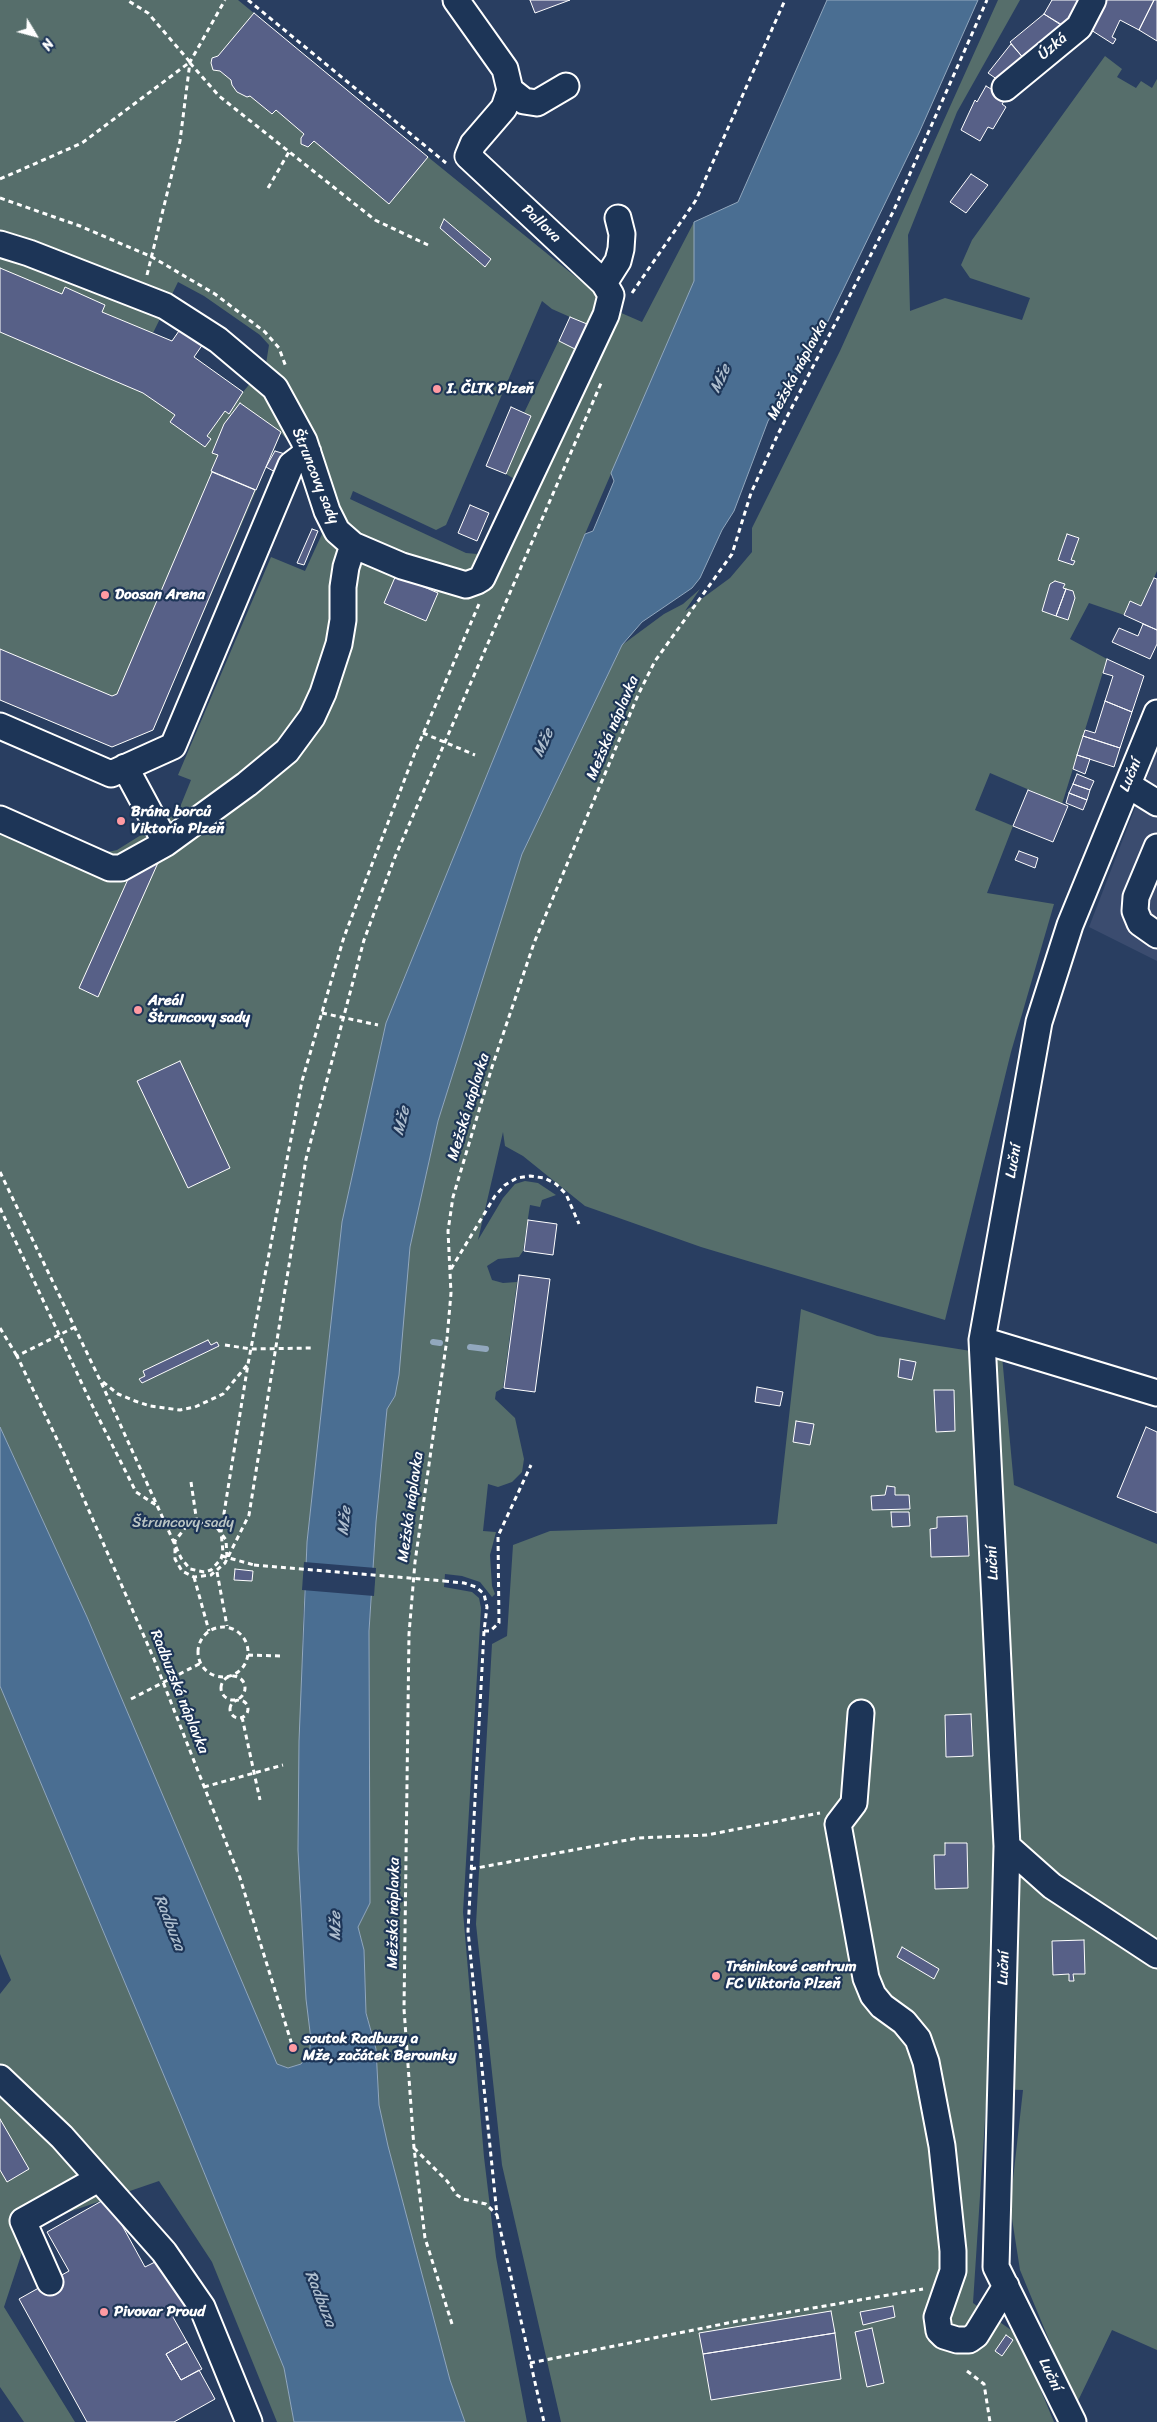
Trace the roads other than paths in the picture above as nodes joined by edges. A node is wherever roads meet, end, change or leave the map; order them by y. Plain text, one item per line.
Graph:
1 (456, 0) edge
2 (1093, 0) edge
3 (566, 86) dead end
4 (1005, 88) dead end
5 (510, 90) junction
6 (618, 218) dead end
7 (0, 244) edge
8 (615, 292) junction
9 (308, 452) junction
10 (354, 545) junction
11 (1157, 713) edge
12 (0, 726) edge
13 (1150, 750) edge
14 (125, 767) junction
15 (1128, 785) junction
16 (1157, 803) edge
17 (0, 820) edge
18 (166, 843) junction
19 (1157, 847) edge
20 (1157, 934) edge
21 (982, 1340) junction
22 (1157, 1393) edge
23 (861, 1713) dead end
24 (1007, 1846) junction
25 (1157, 1955) edge
26 (0, 2078) edge
27 (98, 2179) junction
28 (50, 2282) dead end
29 (1006, 2286) junction
30 (246, 2420) edge
31 (1073, 2422) edge

1 - 5 street
2 - 4 street, Úzká
3 - 5 street
5 - 8 street, Pallova
6 - 8 street, Štruncovy sady
7 - 9 street, Štruncovy sady
8 - 10 street, Štruncovy sady
9 - 10 street, Štruncovy sady
9 - 14 street
10 - 18 street
11 - 13 street, Luční
12 - 14 street
13 - 15 street, Luční
14 - 18 street
15 - 16 street
15 - 21 street, Luční
17 - 18 street
19 - 20 street
21 - 22 street
21 - 24 street, Luční
23 - 29 street
24 - 25 street
24 - 29 street, Luční
26 - 27 street
27 - 28 street
27 - 30 street
29 - 31 street, Luční

